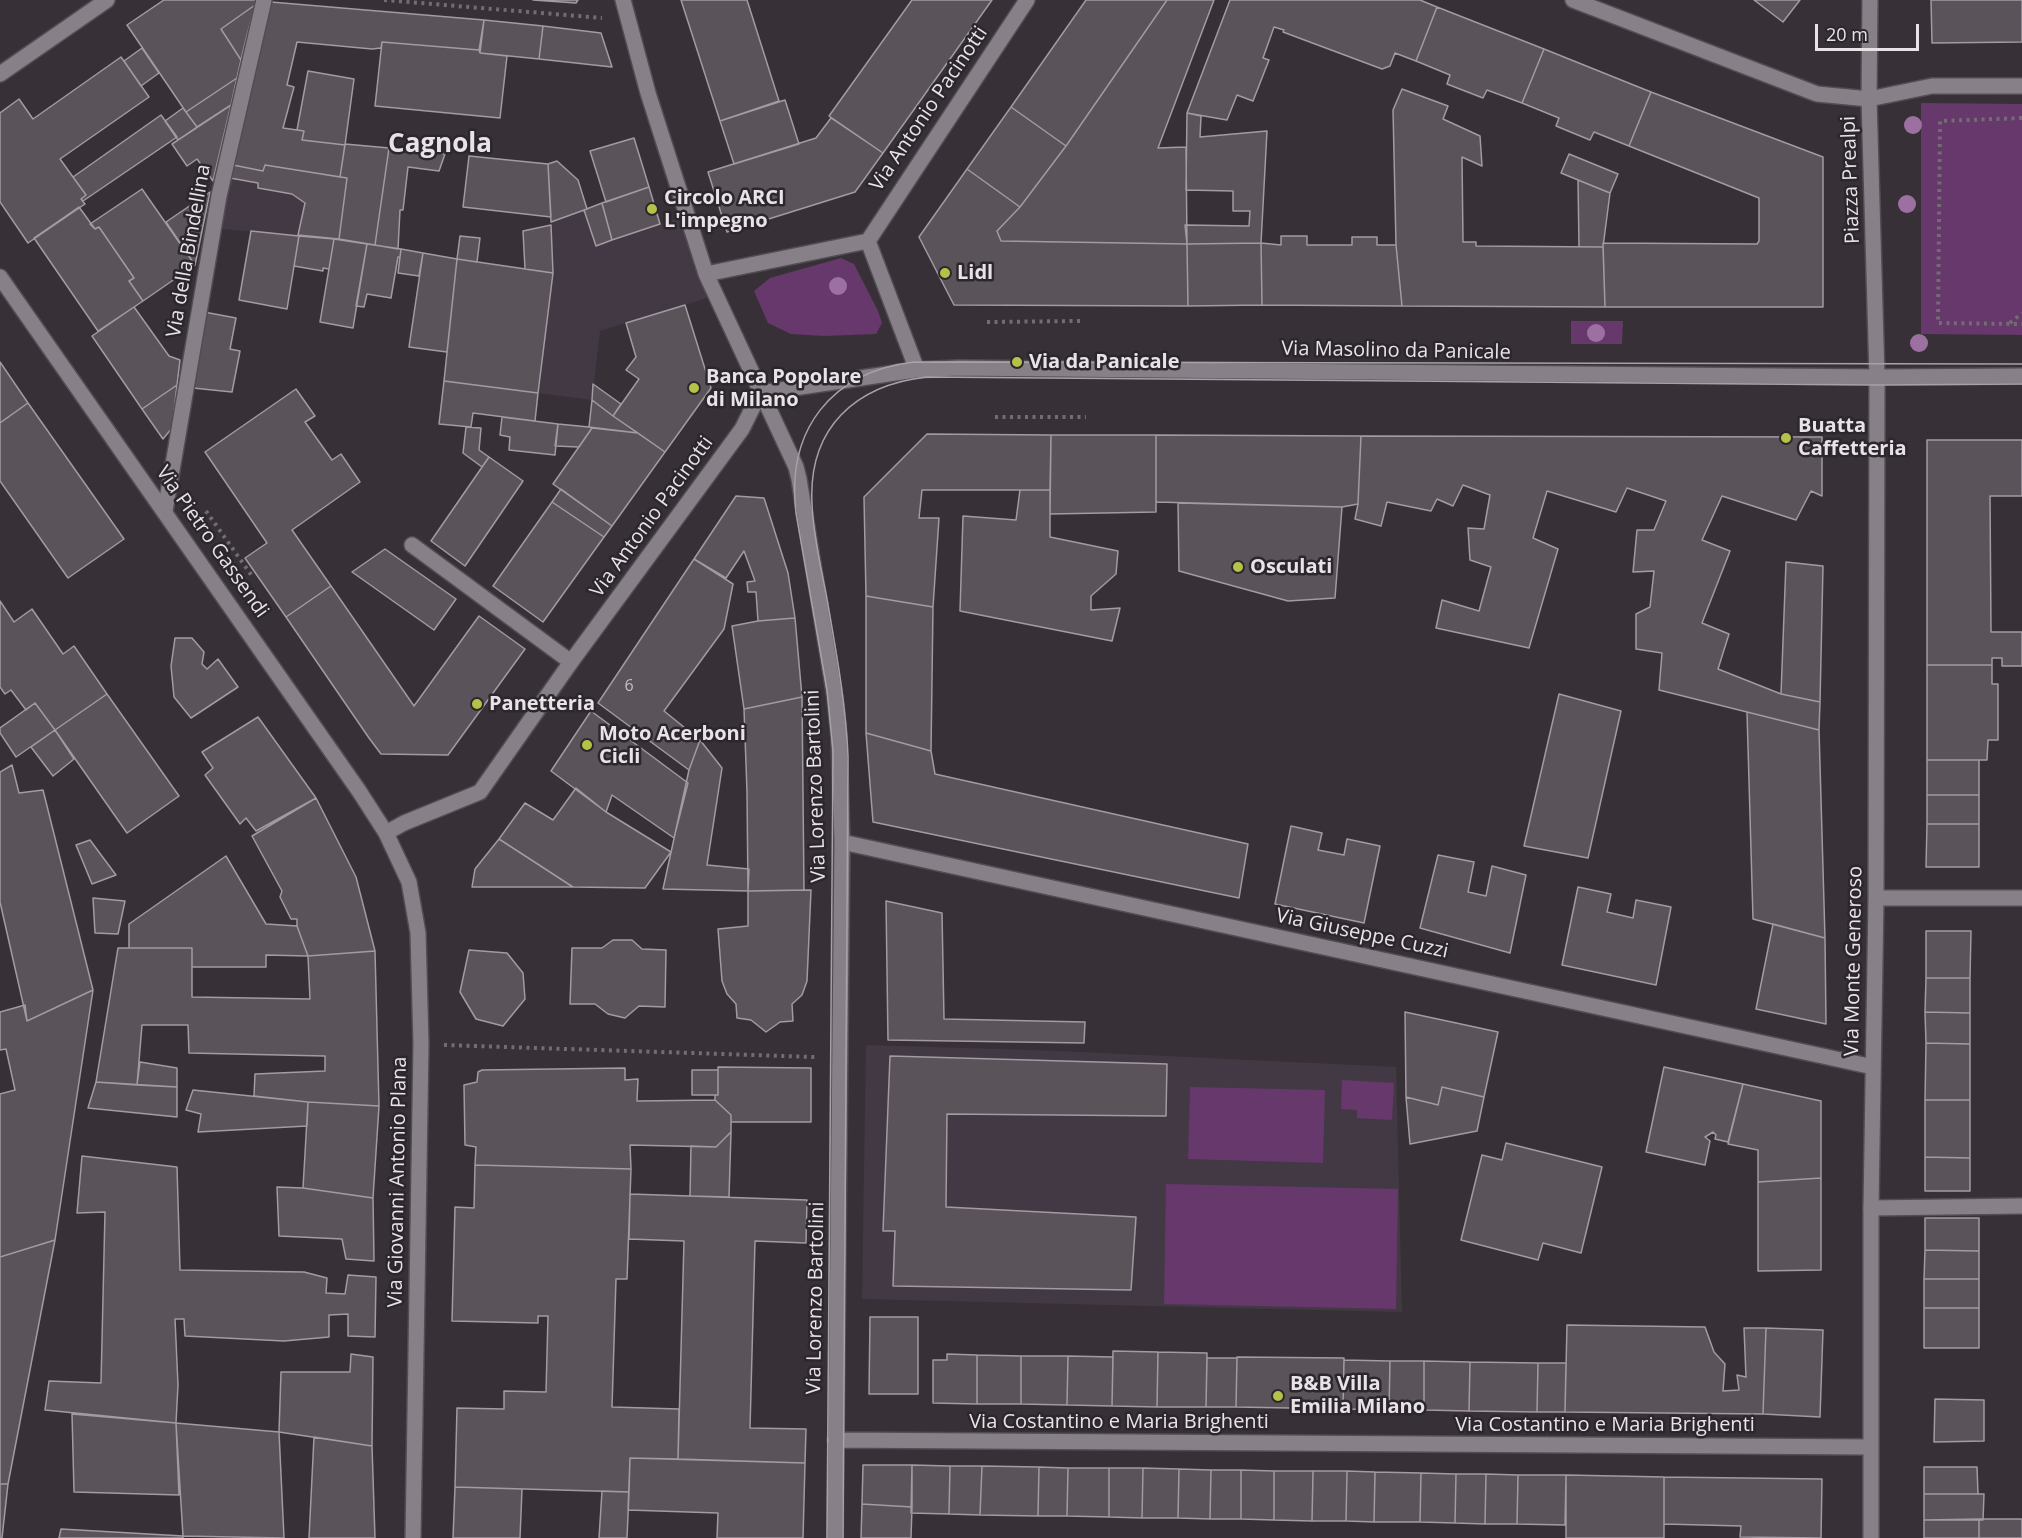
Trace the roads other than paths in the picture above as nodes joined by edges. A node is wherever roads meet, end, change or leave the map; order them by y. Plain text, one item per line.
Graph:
1 (106, 0) edge
2 (264, 0) edge
3 (623, 0) edge
4 (1027, 0) edge
5 (1573, 0) edge
6 (1870, 0) edge
7 (0, 74) edge
8 (2022, 86) edge
9 (1869, 99) junction
10 (868, 241) junction
11 (706, 274) junction
12 (0, 277) edge
13 (915, 370) junction
14 (2022, 376) edge
15 (1877, 381) junction
16 (760, 393) junction
17 (165, 511) junction
18 (412, 545) dead end
19 (571, 662) junction
20 (386, 833) junction
21 (842, 842) junction
22 (1876, 898) junction
23 (2022, 898) edge
24 (1873, 1066) junction
25 (2022, 1206) edge
26 (1871, 1208) junction
27 (836, 1440) junction
28 (1870, 1447) junction
29 (413, 1538) edge
30 (835, 1538) edge
31 (1871, 1538) edge

1 - 7 street
2 - 17 street, Via della Bindellina
3 - 11 street, Via Lorenzo Bartolini
4 - 10 street, Via Antonio Pacinotti
5 - 9 street
6 - 9 street
8 - 9 street, Piazza Prealpi
9 - 15 street, Piazza Prealpi
10 - 11 street
10 - 13 street
11 - 16 street, Via Lorenzo Bartolini
12 - 17 street, Via Pietro Gassendi
13 - 15 street, Via Masolino da Panicale
13 - 16 street, Via Masolino da Panicale
14 - 15 street
15 - 22 street, Via Monte Generoso
16 - 19 street, Via Antonio Pacinotti
16 - 21 street, Via Lorenzo Bartolini
17 - 20 street, Via Pietro Gassendi
18 - 19 street
19 - 20 street, Via Antonio Pacinotti
20 - 29 street, Via Giovanni Antonio Plana
21 - 24 street, Via Giuseppe Cuzzi
21 - 27 street, Via Lorenzo Bartolini
22 - 23 street
22 - 24 street, Via Monte Generoso
24 - 26 street, Via Monte Generoso
25 - 26 street
26 - 28 street, Via Monte Generoso
27 - 28 street, Via Costantino e Maria Brighenti
27 - 30 street, Via Lorenzo Bartolini
28 - 31 street, Via Monte Generoso

